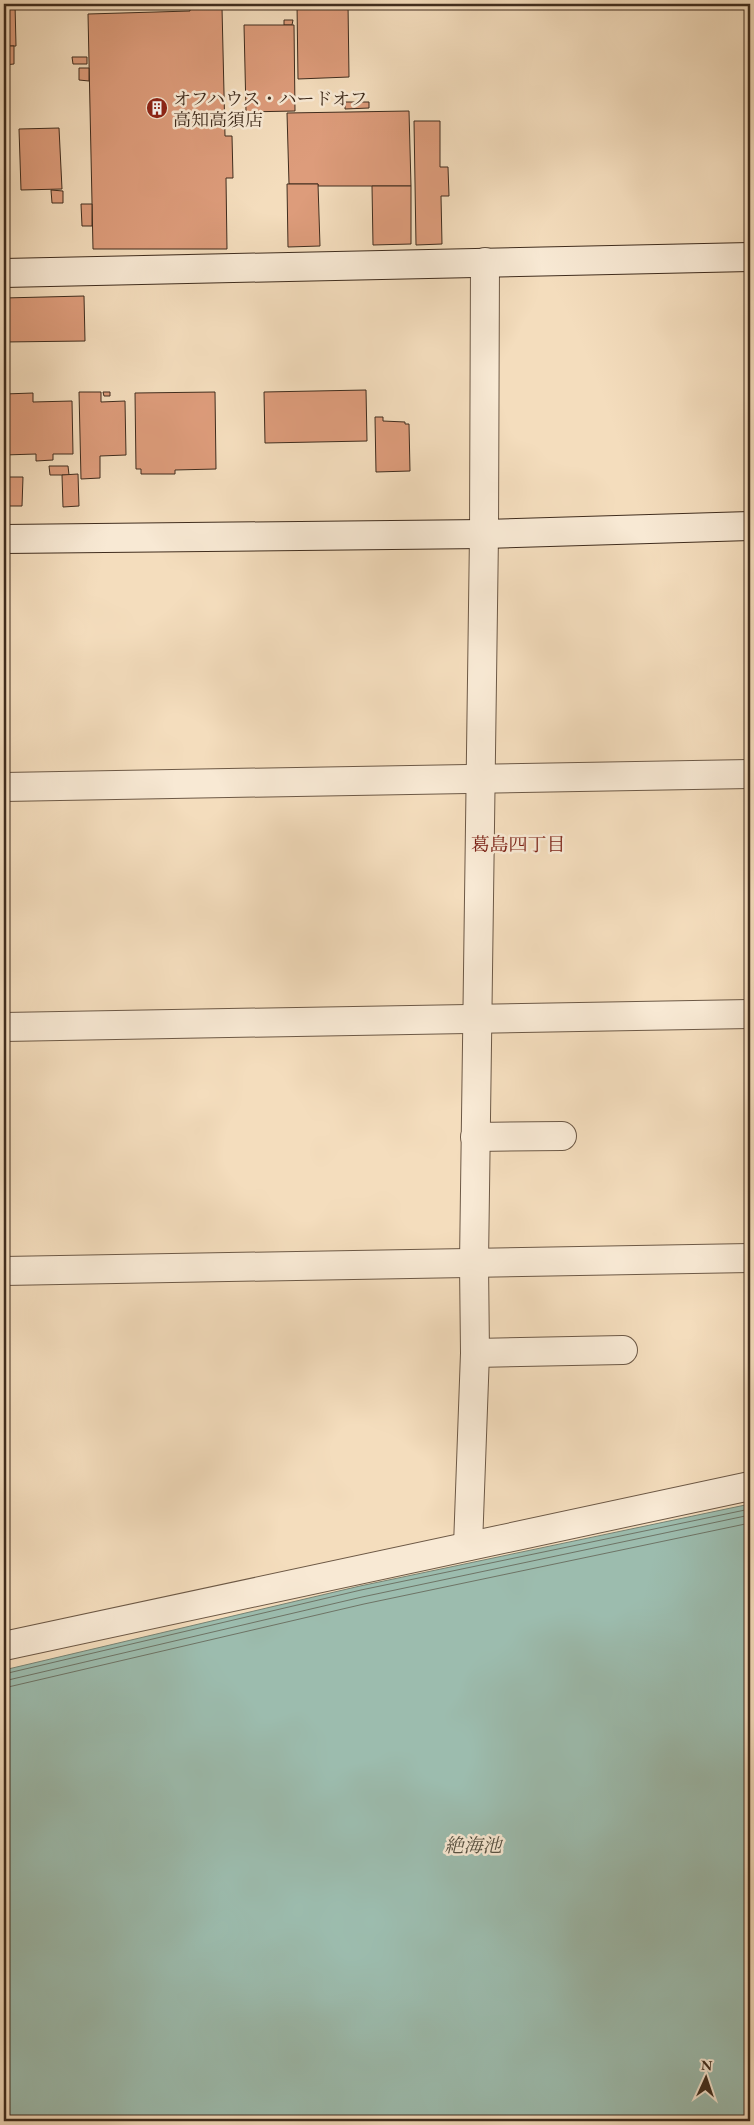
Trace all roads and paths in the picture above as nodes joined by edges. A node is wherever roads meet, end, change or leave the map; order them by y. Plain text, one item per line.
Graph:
1 (750, 257) edge
2 (485, 262) junction
3 (4, 274) edge
4 (750, 526) edge
5 (484, 534) junction
6 (4, 539) edge
7 (750, 774) edge
8 (480, 779) junction
9 (4, 786) edge
10 (750, 1014) edge
11 (476, 1019) junction
12 (4, 1027) edge
13 (562, 1136) dead end
14 (476, 1137) junction
15 (750, 1258) edge
16 (474, 1263) junction
17 (4, 1271) edge
18 (623, 1350) dead end
19 (475, 1353) junction
20 (750, 1486) edge
21 (468, 1546) junction
22 (4, 1646) edge

1 - 2 street
2 - 3 street
2 - 5 street
4 - 5 street
5 - 6 street
5 - 8 street
7 - 8 street
8 - 9 street
8 - 11 street
10 - 11 street
11 - 12 street
11 - 14 street
13 - 14 street
14 - 16 street
15 - 16 street
16 - 17 street
16 - 19 street
18 - 19 street
19 - 21 street
20 - 21 street
21 - 22 street

